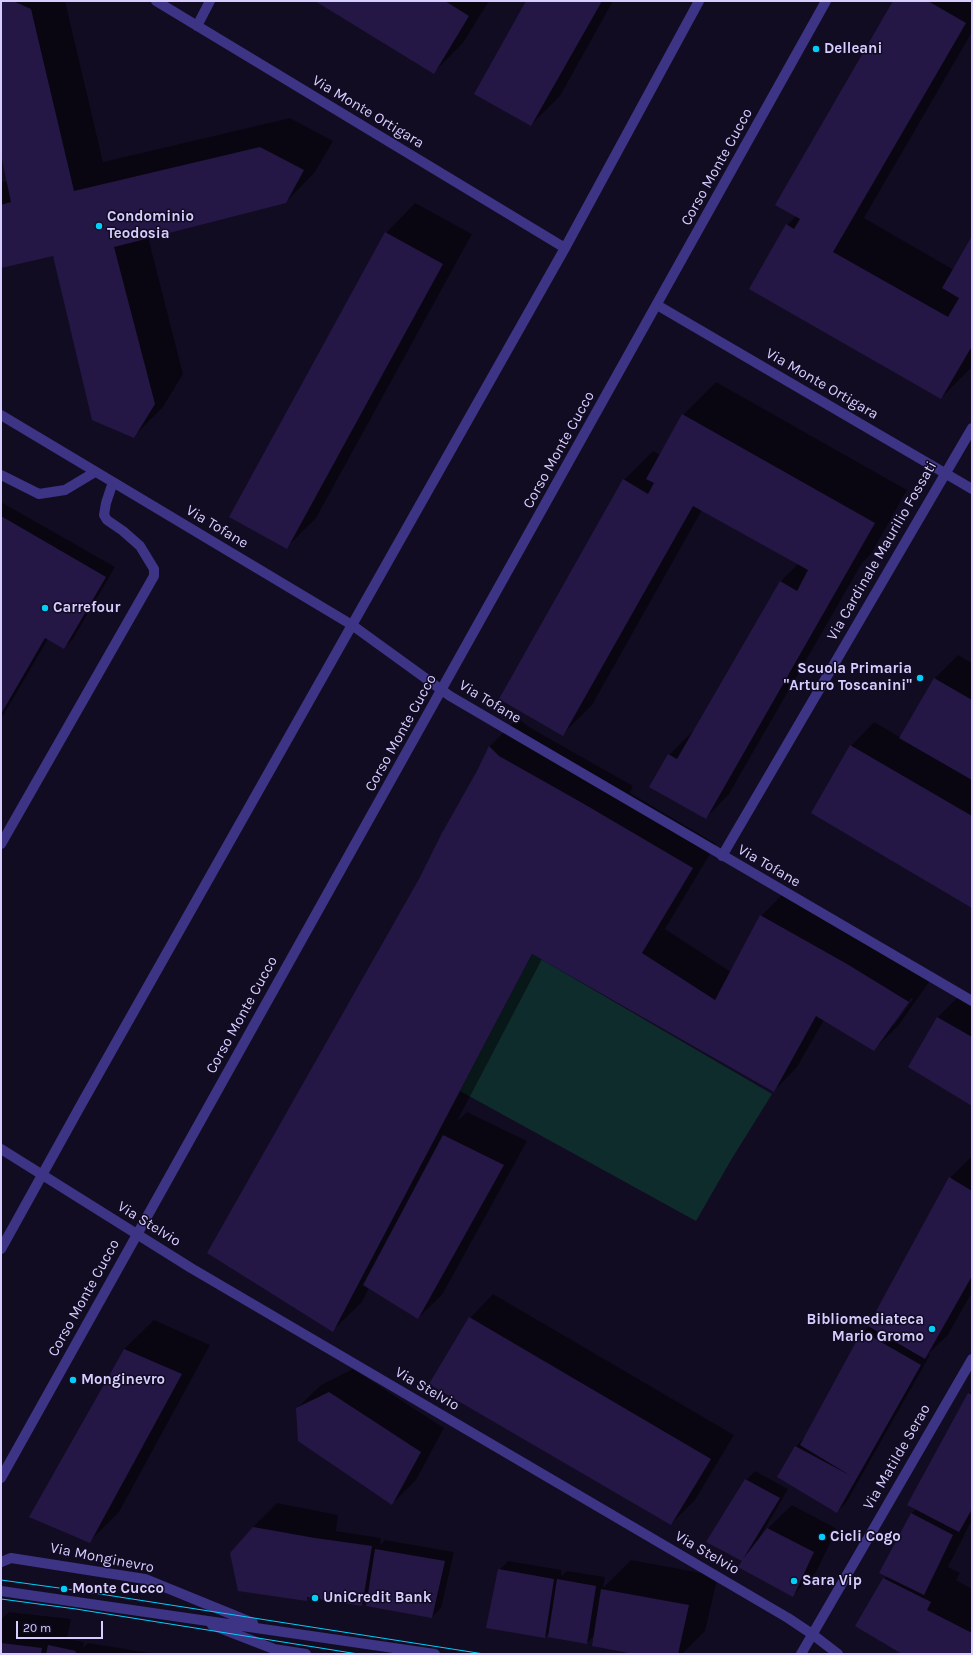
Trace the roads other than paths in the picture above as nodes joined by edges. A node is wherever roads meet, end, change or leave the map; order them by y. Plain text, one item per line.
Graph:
1 (156, 1) edge
2 (210, 1) edge
3 (699, 1) edge
4 (826, 1) edge
5 (197, 26) junction
6 (565, 248) junction
7 (657, 305) junction
8 (1, 415) edge
9 (972, 428) edge
10 (95, 472) junction
11 (945, 473) junction
12 (1, 475) edge
13 (113, 482) junction
14 (972, 489) edge
15 (352, 625) junction
16 (442, 691) junction
17 (1, 844) edge
18 (722, 856) junction
19 (972, 1001) edge
20 (1, 1149) edge
21 (42, 1174) junction
22 (136, 1234) junction
23 (1, 1248) edge
24 (972, 1359) edge
25 (1, 1478) edge
26 (1, 1562) edge
27 (1, 1591) edge
28 (191, 1618) junction
29 (262, 1628) junction
30 (812, 1634) junction
31 (306, 1654) edge
32 (435, 1654) edge
33 (801, 1654) edge
34 (838, 1654) edge

1 - 5 street, Via Monte Ortigara
2 - 5 street
3 - 6 street
4 - 7 street, Corso Monte Cucco
5 - 6 street, Via Monte Ortigara
6 - 15 street
7 - 11 street, Via Monte Ortigara
7 - 16 street, Corso Monte Cucco
8 - 10 street, Via Tofane
9 - 11 street, Via Cardinale Maurilio Fossati
10 - 12 street
10 - 13 street, Via Tofane
11 - 14 street, Via Monte Ortigara
11 - 18 street, Via Cardinale Maurilio Fossati
13 - 15 street, Via Tofane
13 - 17 street
15 - 16 street, Via Tofane
15 - 21 street
16 - 18 street, Via Tofane
16 - 22 street, Corso Monte Cucco
18 - 19 street, Via Tofane
20 - 21 street, Via Stelvio
21 - 22 street, Via Stelvio
21 - 23 street
22 - 25 street, Corso Monte Cucco
22 - 30 street, Via Stelvio
24 - 30 street, Via Matilde Serao
26 - 29 street, Via Monginevro
27 - 28 street, Via Monginevro
28 - 29 street, Via Monginevro
28 - 31 street, Via Monginevro
29 - 32 street, Via Monginevro
30 - 33 street, Via Matilde Serao
30 - 34 street, Via Stelvio

